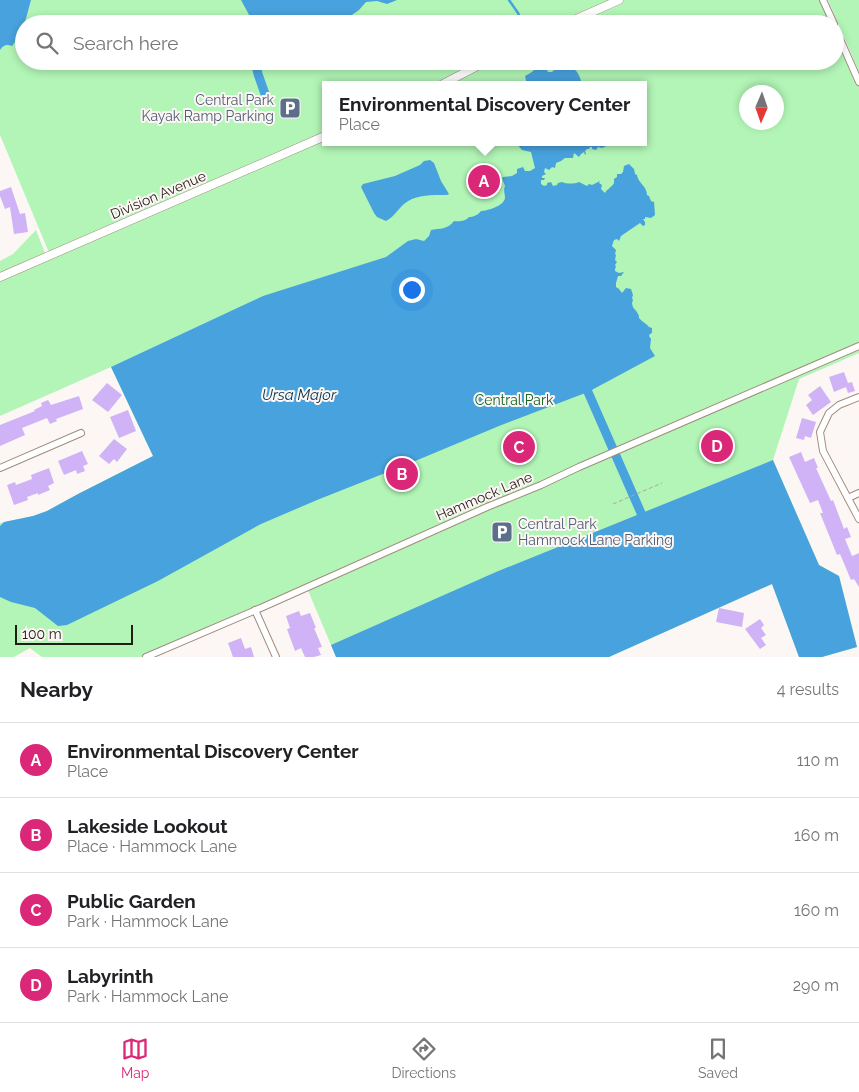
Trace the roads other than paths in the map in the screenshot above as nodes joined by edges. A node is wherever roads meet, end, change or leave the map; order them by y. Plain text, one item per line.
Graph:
1 (619, 0) edge
2 (823, 0) edge
3 (585, 15) edge
4 (830, 15) edge
5 (844, 48) edge
6 (470, 70) edge
7 (449, 81) edge
8 (859, 82) edge
9 (322, 137) edge
10 (0, 277) edge
11 (859, 346) edge
12 (859, 397) edge
13 (81, 433) dead end
14 (0, 468) edge
15 (859, 493) edge
16 (848, 498) junction
17 (859, 519) edge
18 (255, 610) junction
19 (162, 654) edge
20 (146, 657) edge
21 (276, 657) edge

1 - 3 street
2 - 4 street
5 - 8 street
6 - 7 street
9 - 10 street, Division Avenue
11 - 18 street, Hammock Lane
12 - 16 street
13 - 14 street
15 - 16 street
16 - 17 street
18 - 19 street, Hammock Lane
18 - 21 street
19 - 20 street, Hammock Lane

